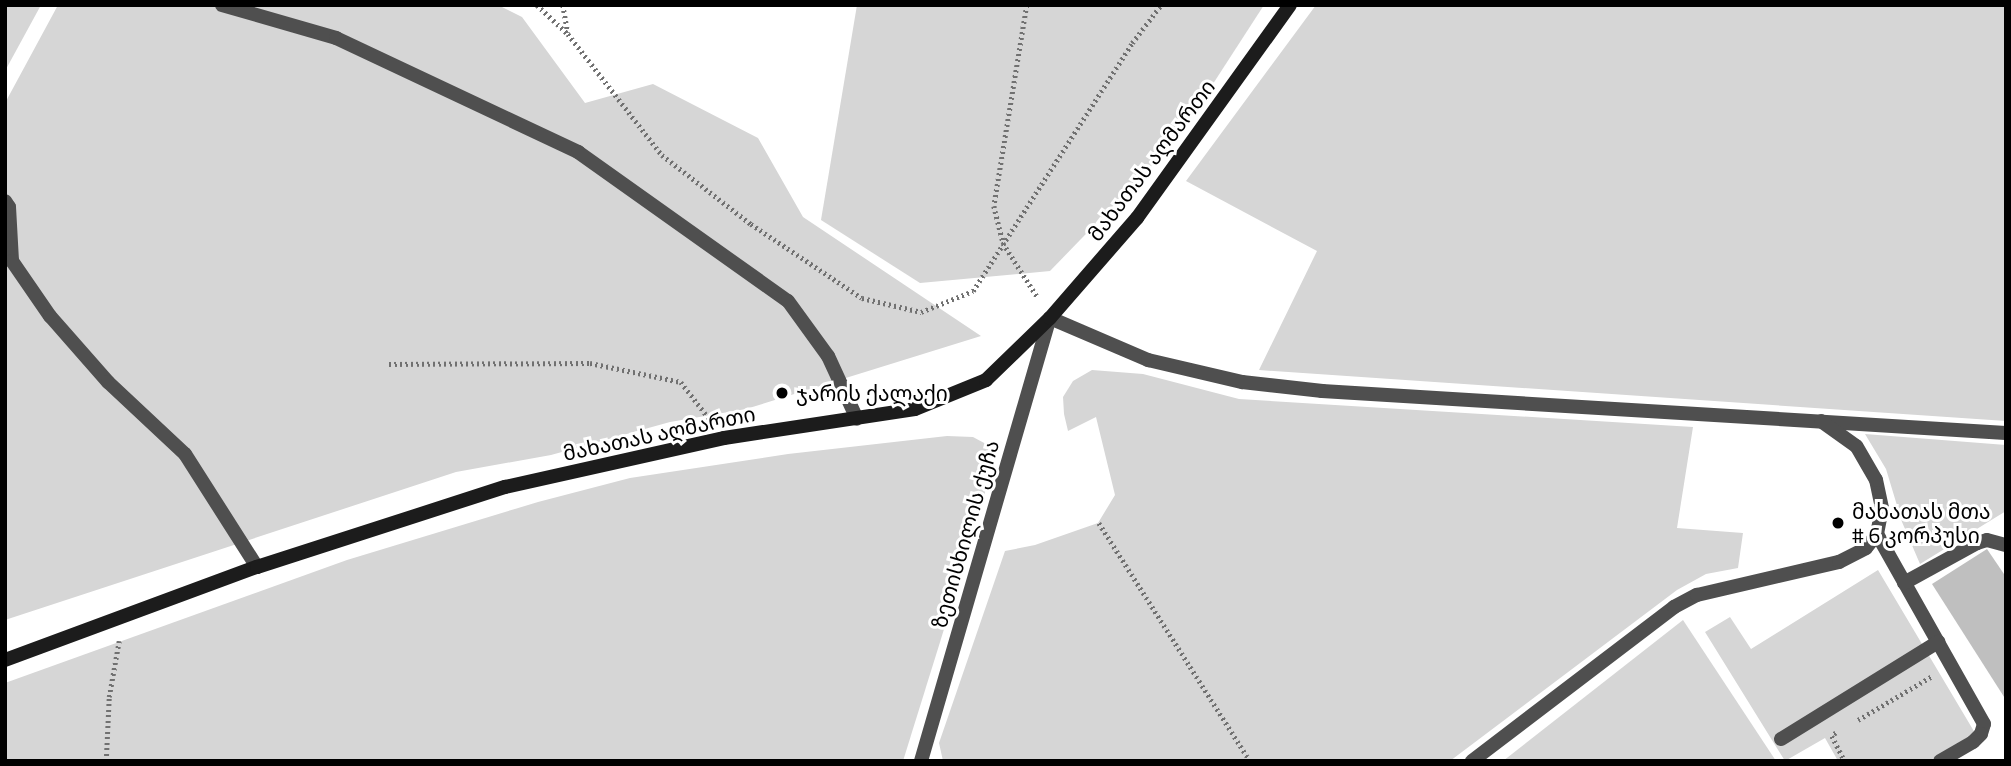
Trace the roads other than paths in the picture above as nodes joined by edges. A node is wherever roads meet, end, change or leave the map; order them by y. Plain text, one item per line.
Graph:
1 (222, 5) edge
2 (1290, 5) edge
3 (5, 201) edge
4 (1050, 318) junction
5 (857, 419) junction
6 (1819, 420) junction
7 (2006, 433) edge
8 (1877, 534) junction
9 (2006, 545) edge
10 (257, 567) junction
11 (1904, 583) junction
12 (1938, 642) junction
13 (5, 660) edge
14 (1781, 739) dead end
15 (921, 761) edge
16 (1472, 761) edge
17 (1940, 761) edge

1 - 5 street
2 - 4 main road, მახათას აღმართი
3 - 10 street
4 - 5 main road, მახათას აღმართი
4 - 6 street
4 - 15 street, ზეთისხილის ქუჩა
5 - 10 main road, მახათას აღმართი
6 - 7 street
6 - 8 street
8 - 11 street
8 - 16 street
9 - 11 street
10 - 13 main road, მახათას აღმართი
11 - 12 street
12 - 14 street
12 - 17 street

